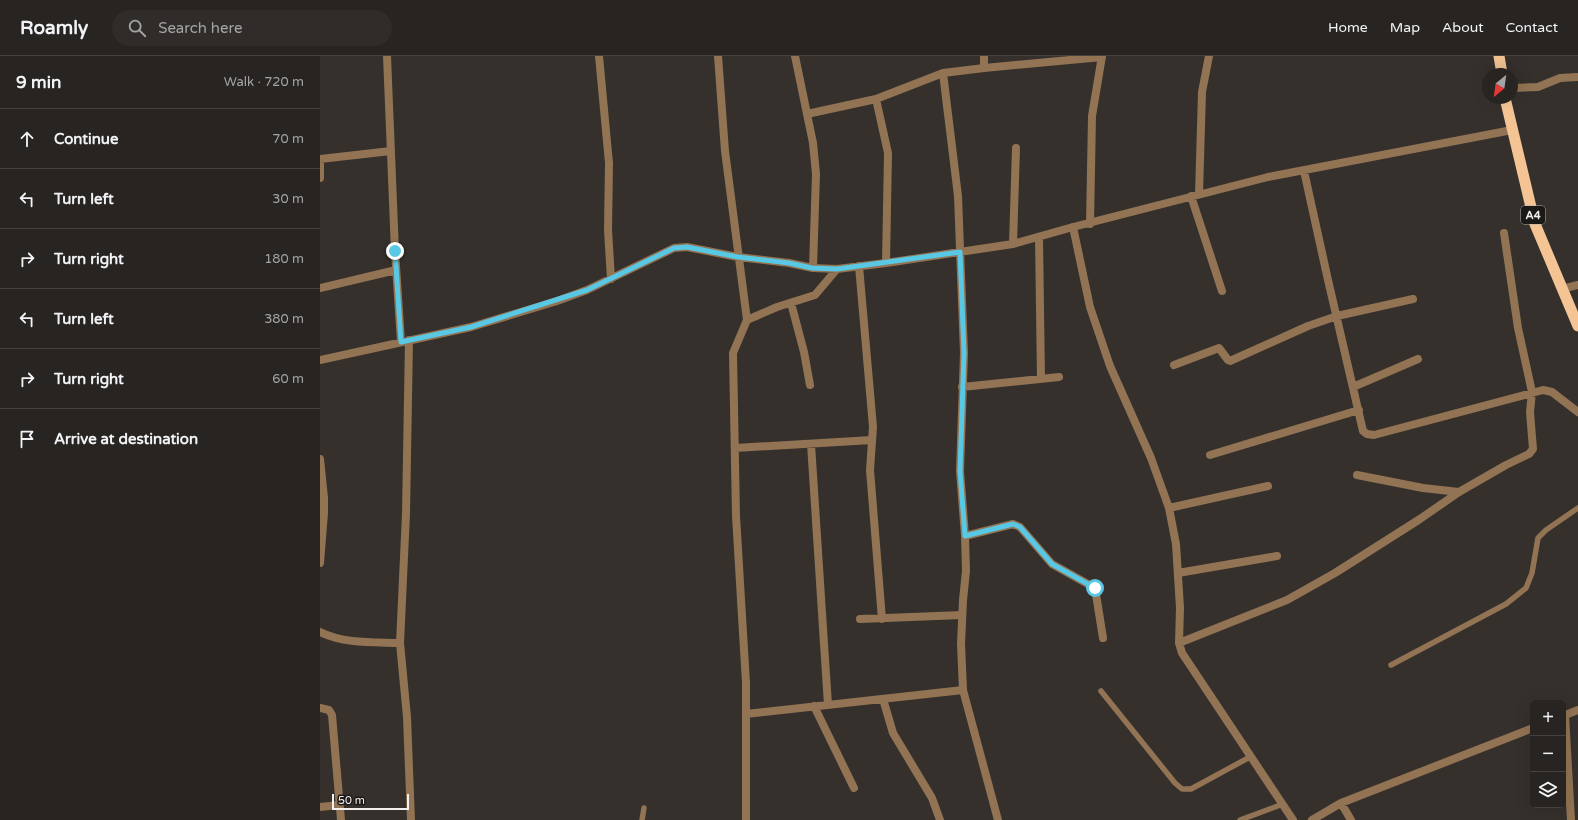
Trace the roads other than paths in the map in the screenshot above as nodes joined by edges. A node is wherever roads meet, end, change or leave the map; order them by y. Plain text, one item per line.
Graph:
1 (387, 56) edge
2 (599, 56) edge
3 (718, 56) edge
4 (795, 56) edge
5 (984, 56) edge
6 (1102, 56) edge
7 (1209, 56) edge
8 (1499, 56) edge
9 (984, 68) junction
10 (1501, 68) edge
11 (944, 74) junction
12 (1576, 76) edge
13 (1518, 88) edge
14 (876, 99) junction
15 (1506, 104) edge
16 (807, 114) junction
17 (1512, 130) junction
18 (1016, 148) dead end
19 (391, 151) junction
20 (320, 159) edge
21 (1304, 170) junction
22 (320, 178) edge
23 (1195, 195) junction
24 (1090, 224) junction
25 (1073, 227) junction
26 (1504, 233) dead end
27 (1039, 237) junction
28 (1013, 244) junction
29 (960, 252) junction
30 (738, 257) junction
31 (886, 263) junction
32 (859, 266) junction
33 (812, 268) junction
34 (837, 269) junction
35 (396, 270) junction
36 (611, 279) junction
37 (1578, 285) edge
38 (320, 288) edge
39 (1562, 289) junction
40 (1222, 291) dead end
41 (1413, 299) dead end
42 (791, 303) junction
43 (1337, 316) junction
44 (747, 320) junction
45 (1578, 326) edge
46 (405, 341) junction
47 (1418, 359) dead end
48 (320, 360) edge
49 (1174, 364) dead end
50 (1059, 377) dead end
51 (1041, 379) junction
52 (810, 385) dead end
53 (962, 387) junction
54 (1353, 387) junction
55 (1532, 392) junction
56 (1359, 410) junction
57 (1578, 412) edge
58 (872, 440) junction
59 (811, 444) junction
60 (735, 448) junction
61 (1210, 455) dead end
62 (320, 459) edge
63 (1357, 475) dead end
64 (1268, 486) dead end
65 (1459, 492) junction
66 (1169, 508) junction
67 (1578, 508) edge
68 (965, 536) junction
69 (1277, 556) dead end
70 (320, 563) edge
71 (1178, 572) junction
72 (962, 615) junction
73 (882, 618) junction
74 (860, 620) dead end
75 (320, 632) edge
76 (1103, 638) dead end
77 (1179, 643) junction
78 (400, 644) junction
79 (1390, 666) dead end
80 (963, 690) junction
81 (1101, 691) dead end
82 (883, 699) junction
83 (828, 705) junction
84 (814, 706) junction
85 (320, 708) edge
86 (1578, 710) edge
87 (746, 714) junction
88 (1566, 715) edge
89 (1530, 729) edge
90 (1565, 736) edge
91 (1250, 757) junction
92 (854, 788) dead end
93 (1341, 803) junction
94 (1283, 804) junction
95 (339, 805) junction
96 (320, 807) edge
97 (644, 808) dead end
98 (341, 820) edge
99 (411, 820) edge
100 (642, 820) edge
101 (746, 820) edge
102 (940, 820) edge
103 (998, 820) edge
104 (1240, 820) edge
105 (1293, 820) edge
106 (1312, 820) edge
107 (1351, 820) edge
108 (1571, 820) edge

1 - 19 street
2 - 36 street
3 - 30 street
4 - 16 street
5 - 9 street
6 - 9 street
6 - 24 street
7 - 23 street
8 - 10 highway
9 - 11 street
11 - 14 street
11 - 29 street
12 - 13 street
14 - 16 street
14 - 31 street
15 - 17 highway, A4
16 - 33 street
17 - 21 street
17 - 39 highway, A4
18 - 28 street
19 - 20 street
19 - 35 street
20 - 22 street
21 - 23 street
21 - 43 street
23 - 24 street
23 - 40 street
24 - 25 street
25 - 27 street
25 - 66 street
26 - 55 street
27 - 28 street
27 - 51 street
28 - 29 street
29 - 31 street
29 - 53 street
30 - 33 street
30 - 36 street
30 - 44 street
31 - 32 street
32 - 34 street
32 - 58 street
33 - 34 street
34 - 42 street
35 - 38 street
35 - 46 street
36 - 46 street
37 - 39 street
39 - 45 highway, A4
41 - 43 street
42 - 44 street
42 - 52 street
43 - 49 street
43 - 54 street
44 - 60 street
46 - 48 street
46 - 78 street
47 - 54 street
50 - 51 street
51 - 53 street
53 - 68 street
54 - 56 street
55 - 56 street
55 - 57 street
55 - 65 street
56 - 61 street
58 - 59 street
58 - 73 street
59 - 60 street
59 - 83 street
60 - 87 street
62 - 70 street
63 - 65 street
64 - 66 street
65 - 77 street
66 - 71 street
67 - 79 lane
68 - 72 street
68 - 76 street
69 - 71 street
71 - 77 street
72 - 73 street
72 - 80 street
73 - 74 street
75 - 78 street
77 - 91 street
78 - 99 street
80 - 82 street
80 - 103 street
81 - 91 lane
82 - 83 street
82 - 102 street
83 - 84 street
84 - 87 street
84 - 92 street
85 - 95 street
86 - 88 street
87 - 101 street
89 - 93 street
90 - 108 street
91 - 94 street
93 - 106 street
93 - 107 street
94 - 104 lane
94 - 105 street
95 - 96 street
95 - 98 street
97 - 100 lane

